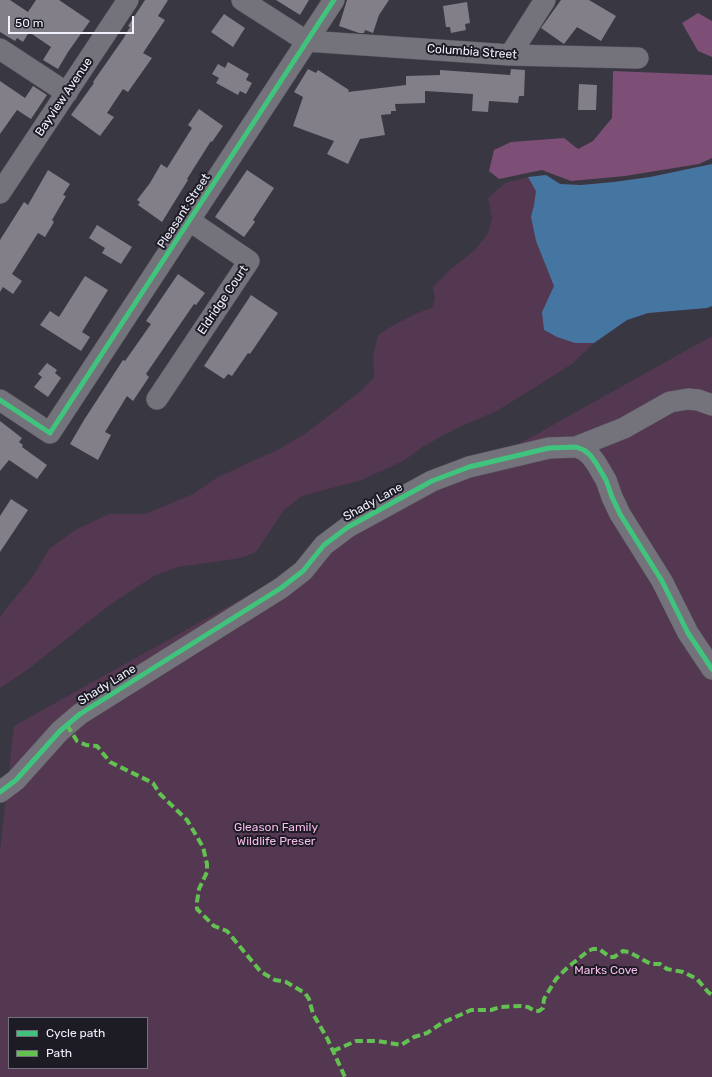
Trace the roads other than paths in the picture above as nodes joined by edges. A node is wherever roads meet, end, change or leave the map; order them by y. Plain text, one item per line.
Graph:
1 (128, 0) edge
2 (242, 0) edge
3 (334, 0) edge
4 (545, 0) edge
5 (306, 41) junction
6 (0, 49) edge
7 (510, 55) junction
8 (638, 58) dead end
9 (67, 94) junction
10 (0, 193) edge
11 (190, 221) junction
12 (157, 399) dead end
13 (0, 400) edge
14 (712, 405) edge
15 (576, 447) junction
16 (712, 670) edge
17 (0, 792) edge

1 - 9 street, Bayview Avenue
2 - 5 street
3 - 5 street, Pleasant Street
4 - 7 street
5 - 7 street, Columbia Street
5 - 11 street, Pleasant Street
6 - 9 street
7 - 8 street, Columbia Street
9 - 10 street, Bayview Avenue
11 - 12 street, Eldridge Court
11 - 13 street, Pleasant Street
14 - 15 street, Shady Lane
15 - 16 street
15 - 17 street, Shady Lane

